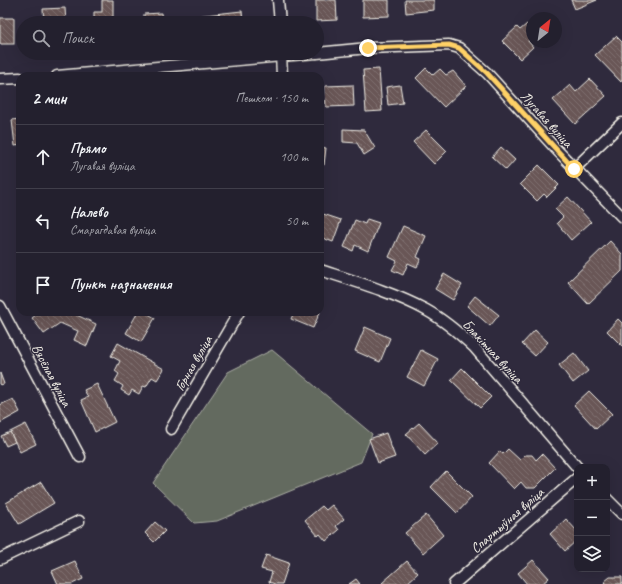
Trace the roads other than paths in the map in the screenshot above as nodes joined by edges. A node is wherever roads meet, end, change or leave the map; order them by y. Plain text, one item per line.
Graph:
1 (278, 0) edge
2 (279, 16) edge
3 (324, 52) edge
4 (221, 60) edge
5 (282, 60) edge
6 (98, 72) edge
7 (282, 72) edge
8 (16, 78) edge
9 (0, 79) edge
10 (622, 123) edge
11 (574, 169) junction
12 (622, 217) edge
13 (324, 271) edge
14 (0, 306) edge
15 (237, 316) edge
16 (170, 429) dead end
17 (80, 456) dead end
18 (574, 464) edge
19 (574, 481) edge
20 (608, 500) edge
21 (622, 514) edge
22 (79, 521) dead end
23 (0, 559) edge
24 (454, 584) edge

1 - 2 street
3 - 11 street, Лугавая вуліца
4 - 6 street
5 - 7 street
8 - 9 street
10 - 11 street
11 - 12 street, Лугавая вуліца
13 - 18 street, Блакітная вуліца
14 - 17 street, Вясёлая вуліца
15 - 16 street, Горная вуліца
19 - 24 street, Спартыўная вуліца
20 - 21 street
22 - 23 street

